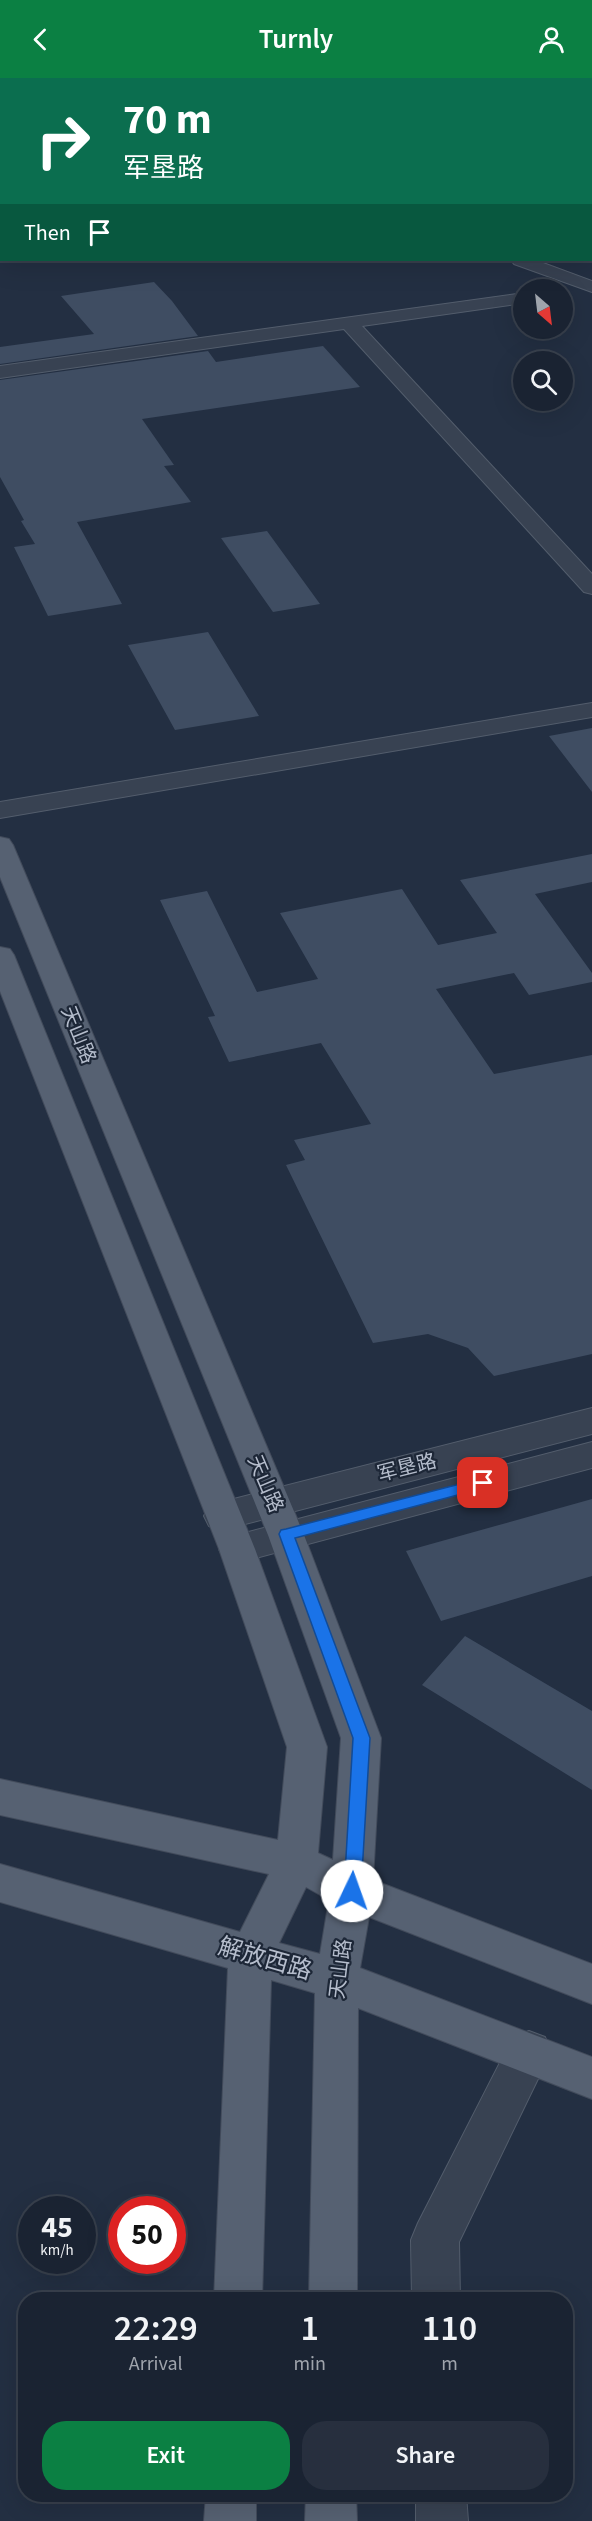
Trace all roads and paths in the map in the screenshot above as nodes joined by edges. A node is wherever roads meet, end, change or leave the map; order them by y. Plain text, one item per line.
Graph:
1 (522, 261) edge
2 (592, 287) edge
3 (573, 290) edge
4 (513, 300) edge
5 (350, 324) junction
6 (0, 372) edge
7 (592, 586) edge
8 (592, 710) edge
9 (0, 810) edge
10 (0, 845) edge
11 (0, 956) edge
12 (592, 1421) edge
13 (592, 1455) edge
14 (279, 1518) junction
15 (230, 1533) junction
16 (0, 1797) edge
17 (297, 1862) junction
18 (0, 1883) edge
19 (352, 1891) junction
20 (250, 1956) junction
21 (337, 1979) junction
22 (592, 1984) edge
23 (529, 2052) junction
24 (592, 2078) edge
25 (238, 2292) edge
26 (333, 2292) edge
27 (436, 2292) edge
28 (231, 2502) edge
29 (331, 2502) edge
30 (441, 2502) edge
31 (230, 2521) edge
32 (331, 2521) edge
33 (442, 2521) edge

1 - 2 street
2 - 3 street
4 - 5 street
5 - 6 street
5 - 7 street
8 - 9 street
10 - 14 main road, 天山路
11 - 15 main road
12 - 14 street, 军垦路
13 - 14 street, 军垦路
14 - 15 street, 军垦路
14 - 19 main road, 天山路
15 - 17 main road
16 - 17 main road
17 - 19 main road
17 - 20 main road
18 - 20 main road, 解放西路
19 - 21 main road, 天山路
19 - 22 main road
20 - 21 main road, 解放西路
20 - 25 main road
21 - 23 main road, 解放西路
21 - 26 main road, 天山路
23 - 24 main road, 解放西路
23 - 27 street
28 - 31 main road
29 - 32 main road
30 - 33 street

